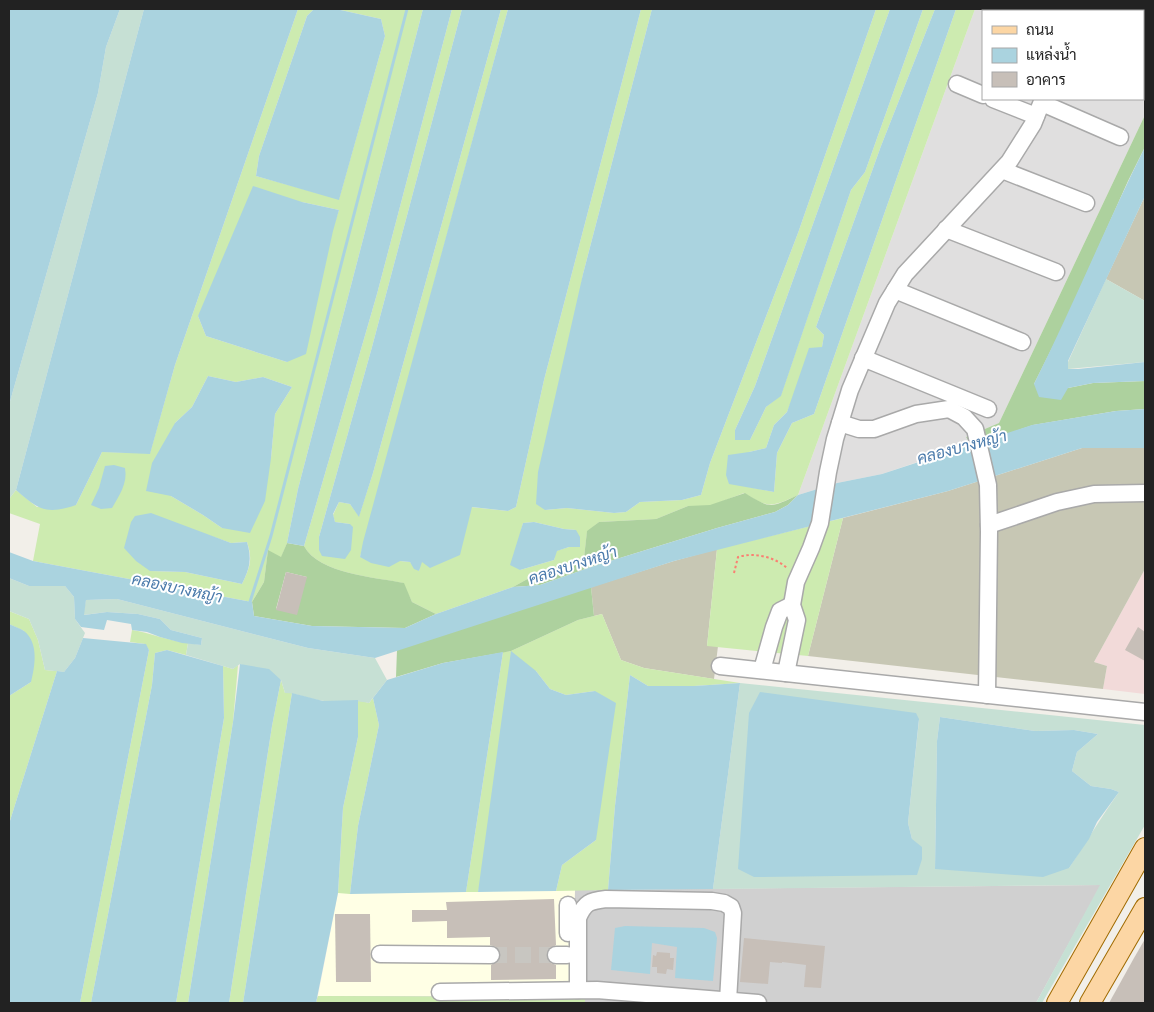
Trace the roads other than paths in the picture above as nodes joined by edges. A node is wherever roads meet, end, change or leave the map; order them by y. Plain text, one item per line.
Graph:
1 (957, 84) dead end
2 (982, 95) edge
3 (1000, 100) edge
4 (1040, 106) edge
5 (1120, 137) dead end
6 (1002, 170) junction
7 (1086, 203) dead end
8 (946, 229) junction
9 (1056, 272) dead end
10 (895, 290) junction
11 (1022, 342) dead end
12 (863, 358) junction
13 (988, 409) dead end
14 (840, 422) junction
15 (1145, 493) edge
16 (989, 525) junction
17 (792, 605) junction
18 (720, 666) dead end
19 (762, 670) junction
20 (786, 673) junction
21 (987, 695) junction
22 (1145, 712) edge
23 (1145, 848) edge
24 (568, 904) dead end
25 (1145, 908) edge
26 (380, 954) dead end
27 (491, 955) tunnel mouth
28 (1070, 982) junction
29 (573, 990) junction
30 (440, 992) dead end
31 (1093, 998) edge
32 (728, 1000) junction
33 (758, 1003) edge
34 (1057, 1003) edge

1 - 2 street
3 - 4 street
4 - 5 street
4 - 6 street
6 - 7 street
6 - 8 street
8 - 9 street
8 - 10 street
10 - 11 street
10 - 12 street
12 - 13 street
12 - 14 street
14 - 16 street
14 - 17 street
15 - 16 street
16 - 21 street
17 - 19 street
17 - 20 street
18 - 19 street
19 - 20 street
20 - 21 street
21 - 22 street
23 - 28 main road
24 - 29 street
25 - 31 main road
26 - 27 street
28 - 31 main road
28 - 34 main road
29 - 30 street
29 - 32 street
29 - 32 street
32 - 33 street

